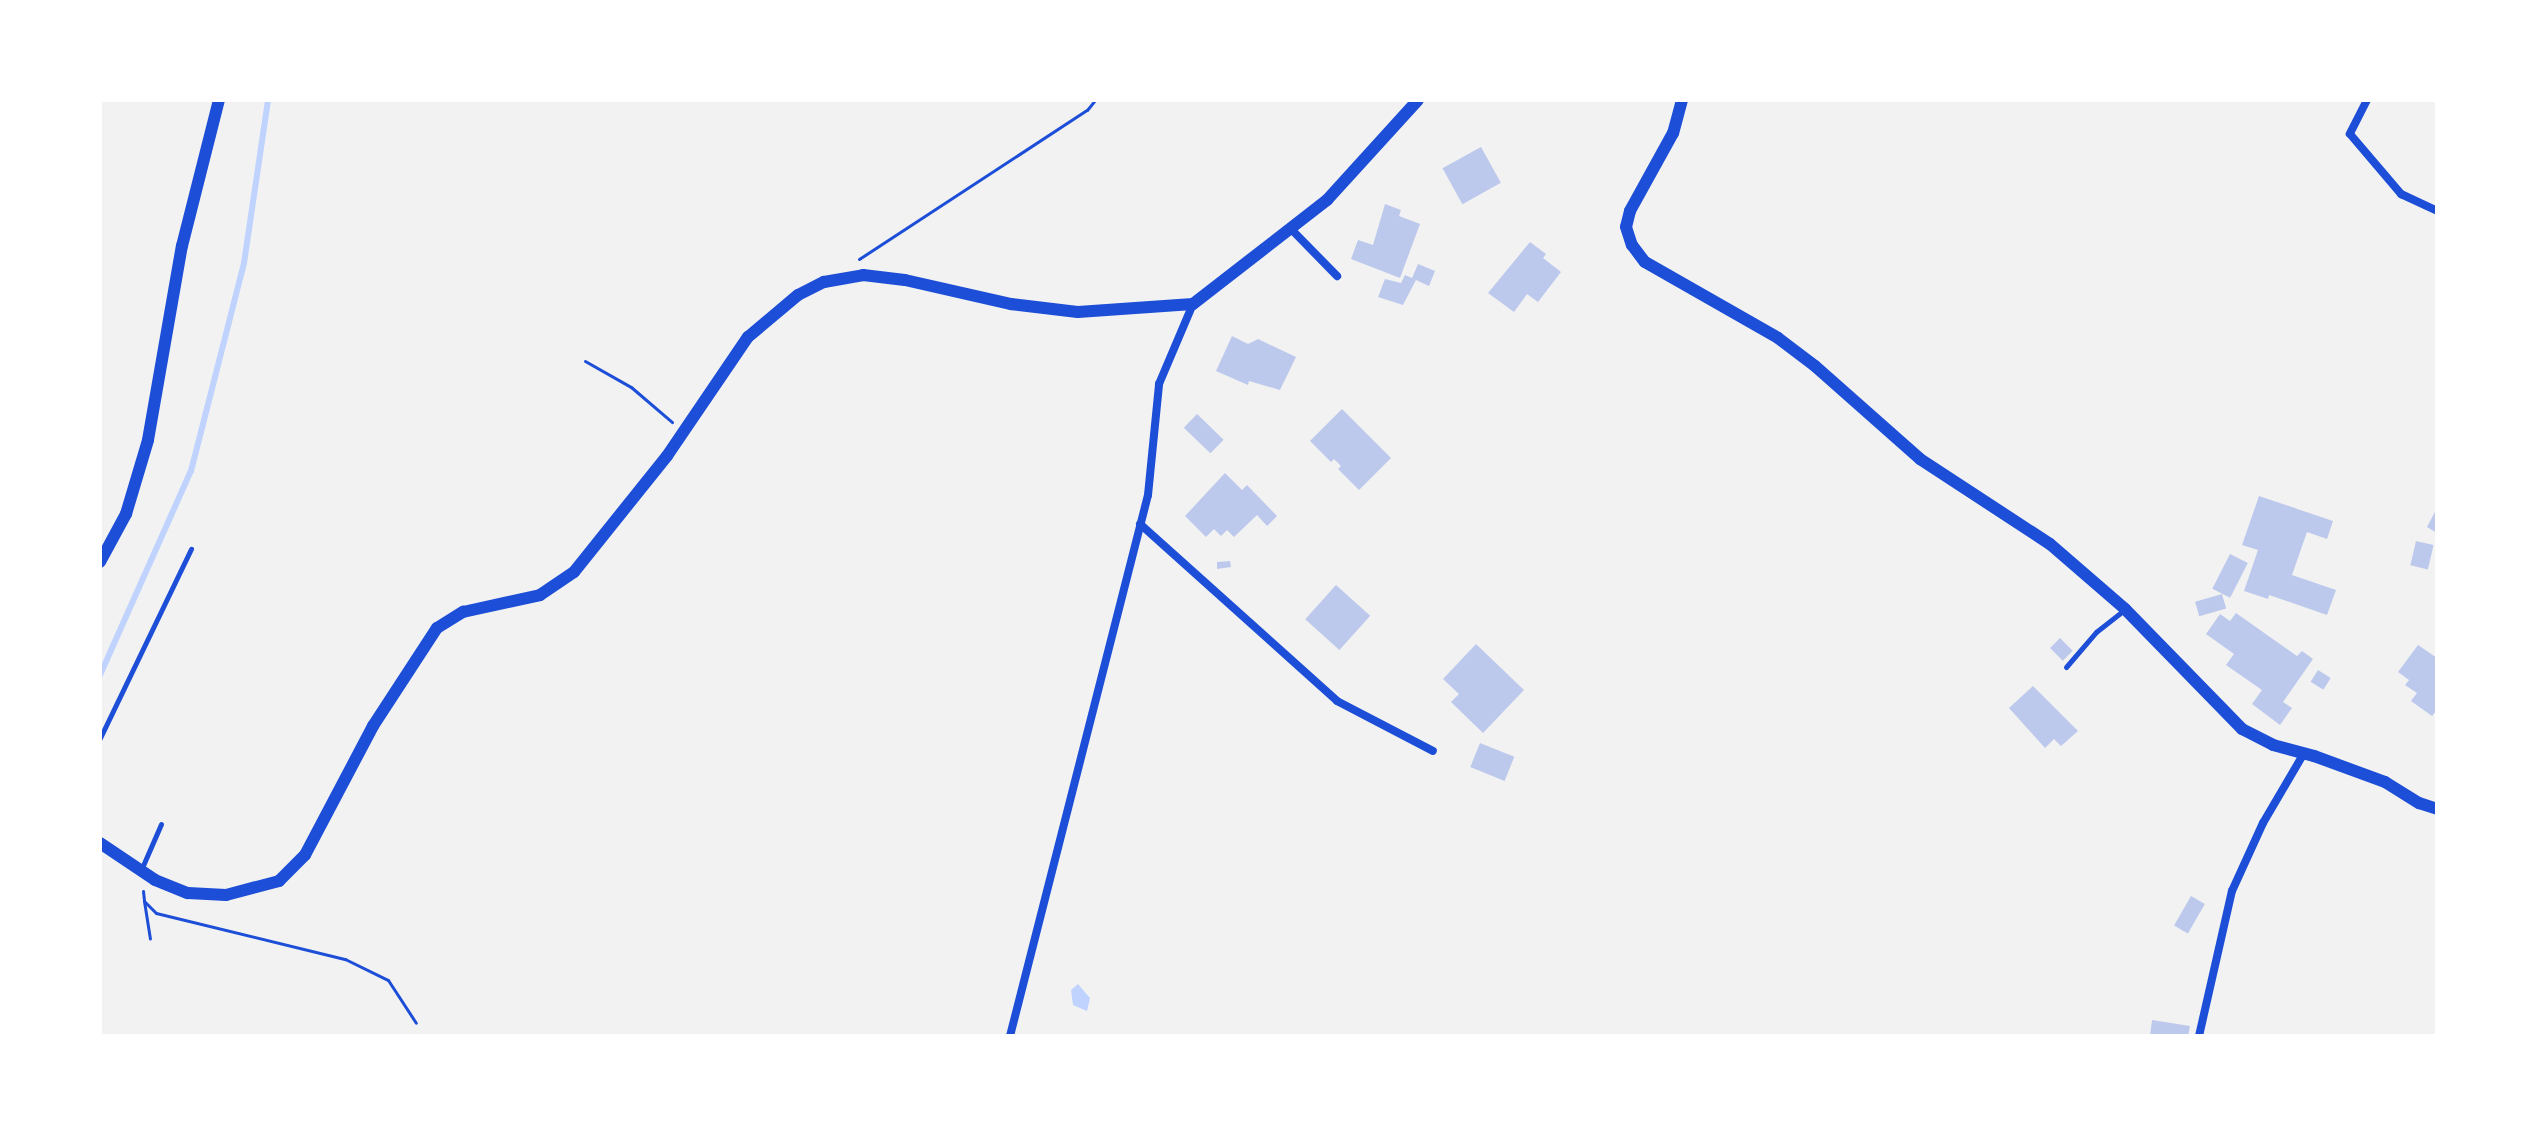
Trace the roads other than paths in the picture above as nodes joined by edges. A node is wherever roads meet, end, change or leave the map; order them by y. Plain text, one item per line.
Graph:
1 (219, 100) edge
2 (1418, 100) edge
3 (1682, 100) edge
4 (2367, 100) edge
5 (2437, 211) edge
6 (1291, 229) junction
7 (1337, 276) dead end
8 (1193, 304) junction
9 (1140, 524) junction
10 (191, 549) dead end
11 (100, 562) edge
12 (2125, 609) junction
13 (2066, 667) dead end
14 (100, 738) edge
15 (1433, 751) dead end
16 (2304, 753) junction
17 (2437, 809) edge
18 (161, 824) dead end
19 (100, 843) edge
20 (141, 871) junction
21 (1010, 1036) edge
22 (2199, 1036) edge

1 - 11 street
2 - 6 street
3 - 12 street
4 - 5 street
6 - 7 street
6 - 8 street
8 - 9 street
8 - 20 street
9 - 15 street
9 - 21 street
10 - 14 lane
12 - 13 lane
12 - 16 street
16 - 17 street
16 - 22 street
18 - 20 lane
19 - 20 street

